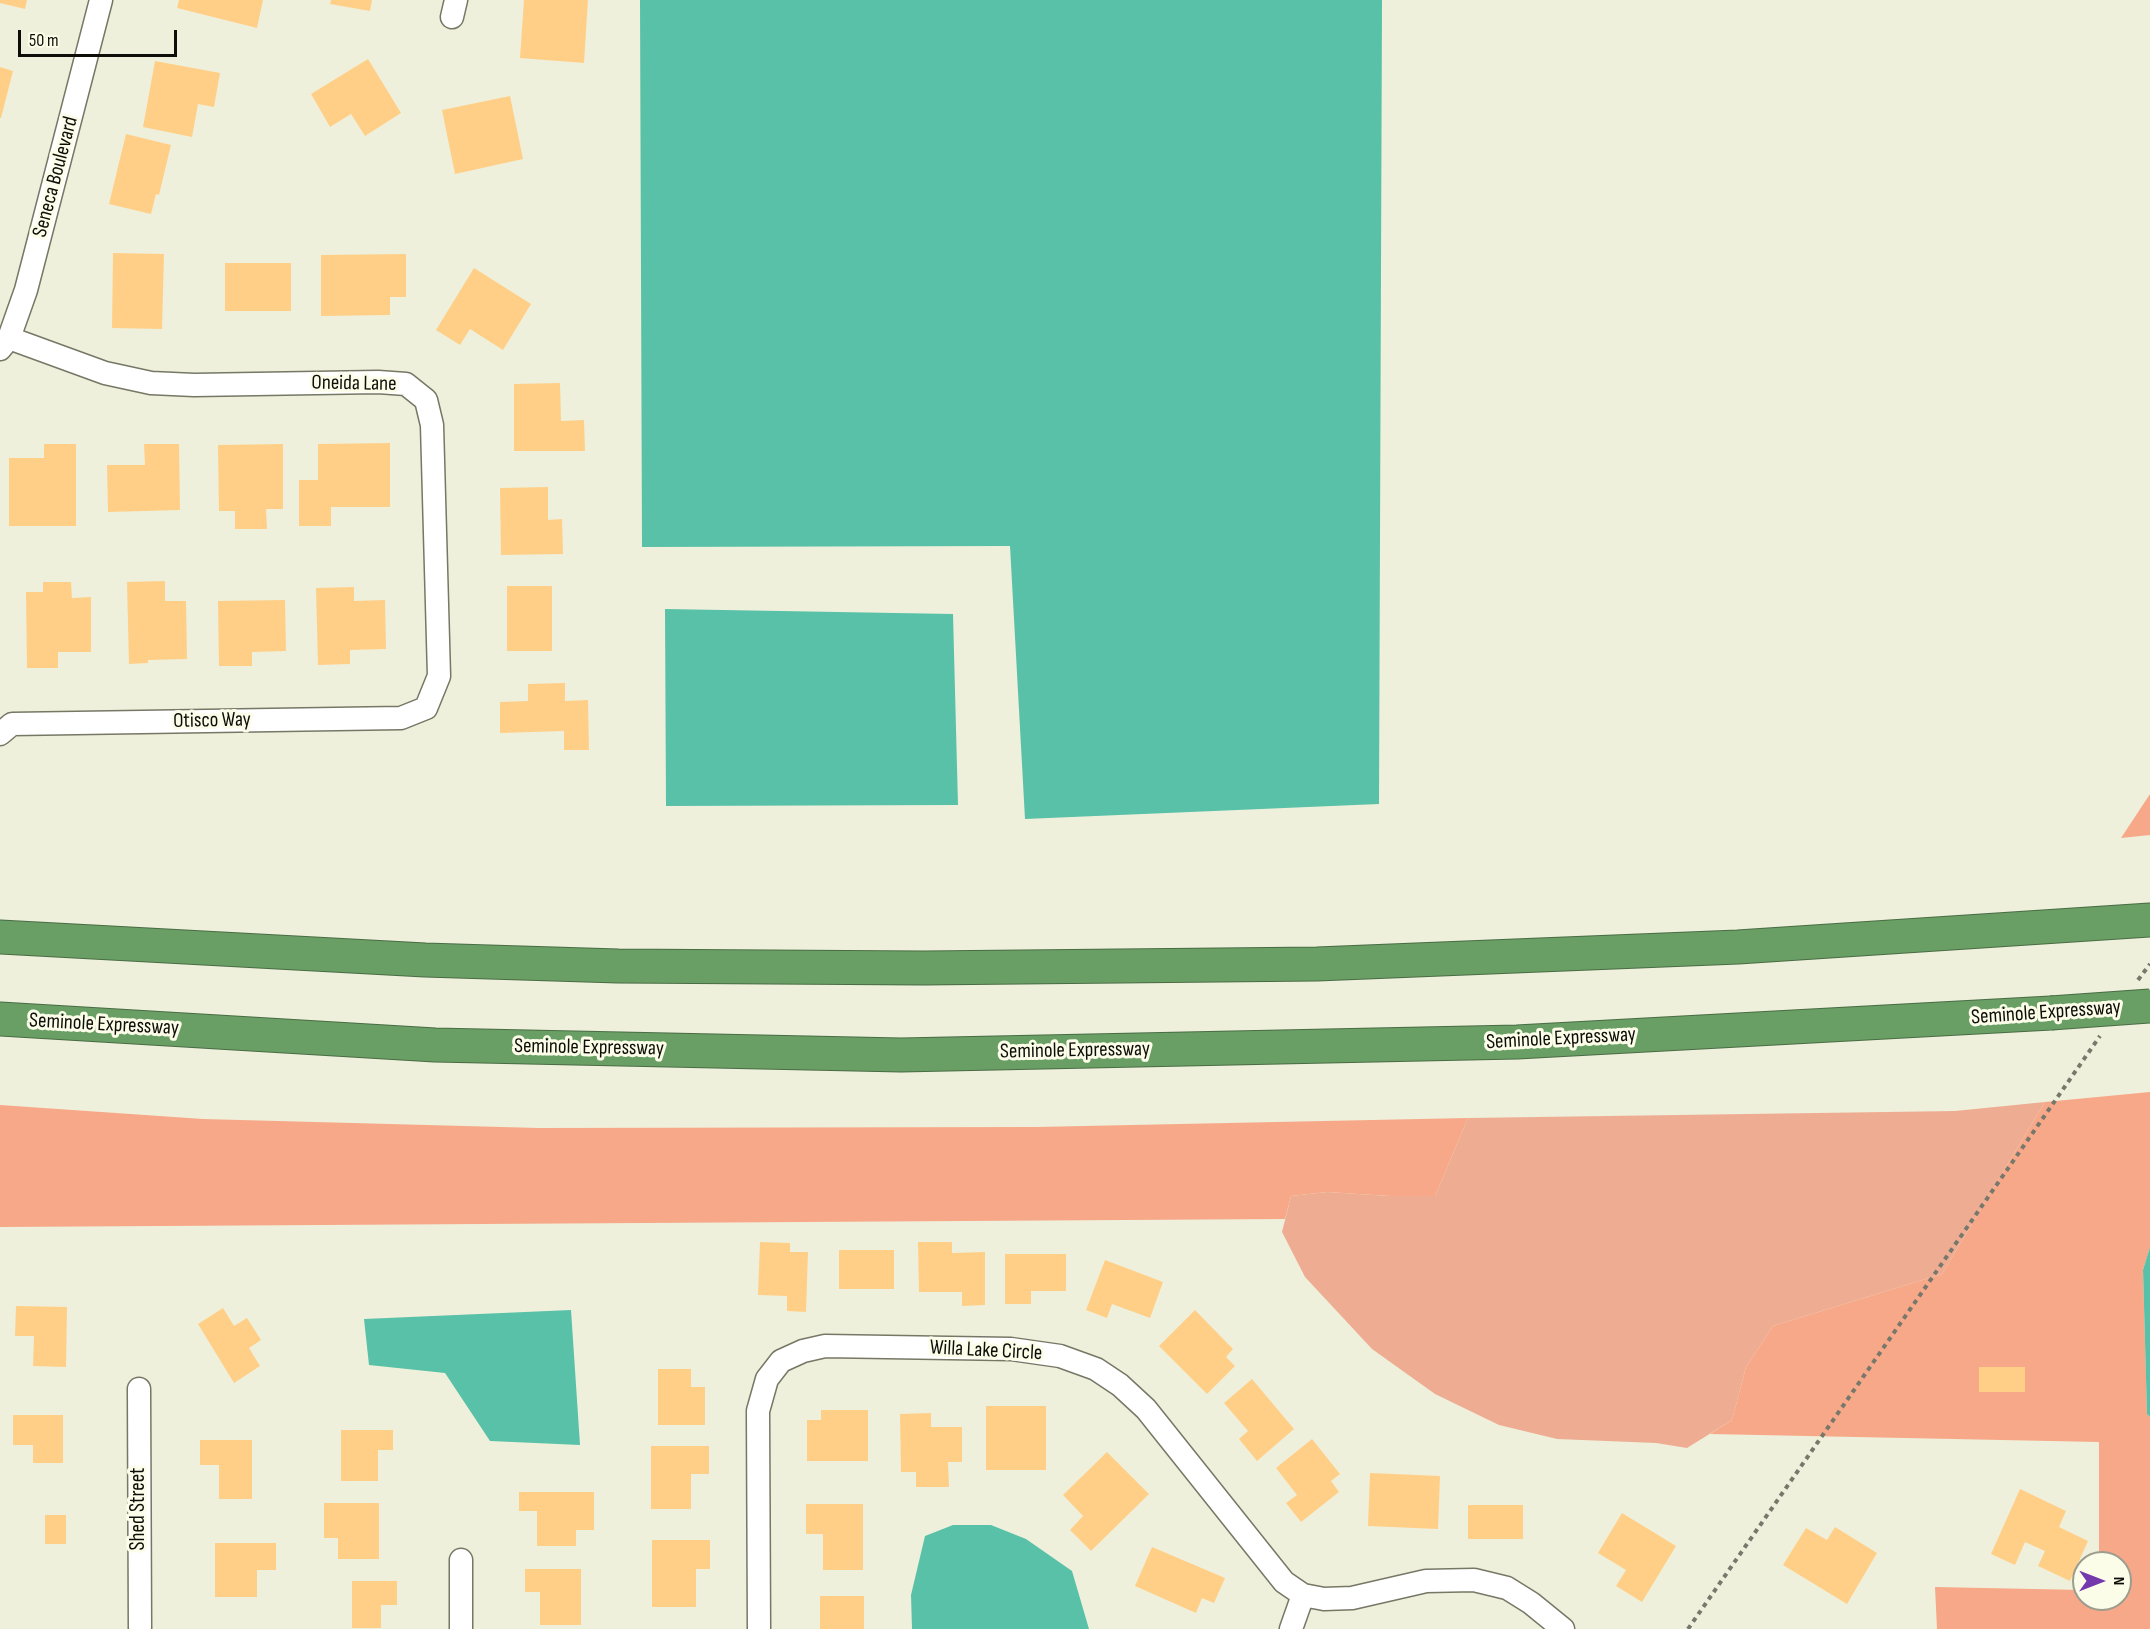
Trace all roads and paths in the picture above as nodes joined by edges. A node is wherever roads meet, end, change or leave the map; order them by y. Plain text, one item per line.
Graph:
1 (101, 0) edge
2 (4, 344) edge
3 (426, 708) joint
4 (0, 734) edge
5 (2150, 920) edge
6 (0, 937) edge
7 (2150, 964) edge
8 (2143, 994) edge
9 (0, 1019) edge
10 (2104, 1030) dead end
11 (139, 1389) dead end
12 (461, 1560) dead end
13 (1303, 1594) junction
14 (140, 1629) edge
15 (461, 1629) edge
16 (759, 1629) edge
17 (1291, 1629) edge
18 (1563, 1629) edge
19 (1688, 1629) edge

1 - 2 street, Seneca Boulevard
2 - 3 street, Oneida Lane
3 - 4 street, Otisco Way
5 - 6 highway
7 - 8 path
8 - 9 highway, Seminole Expressway, bridge
10 - 19 path
11 - 14 street, Shed Street
12 - 15 street
13 - 16 street, Willa Lake Circle
13 - 17 street
13 - 18 street, Willa Lake Circle

